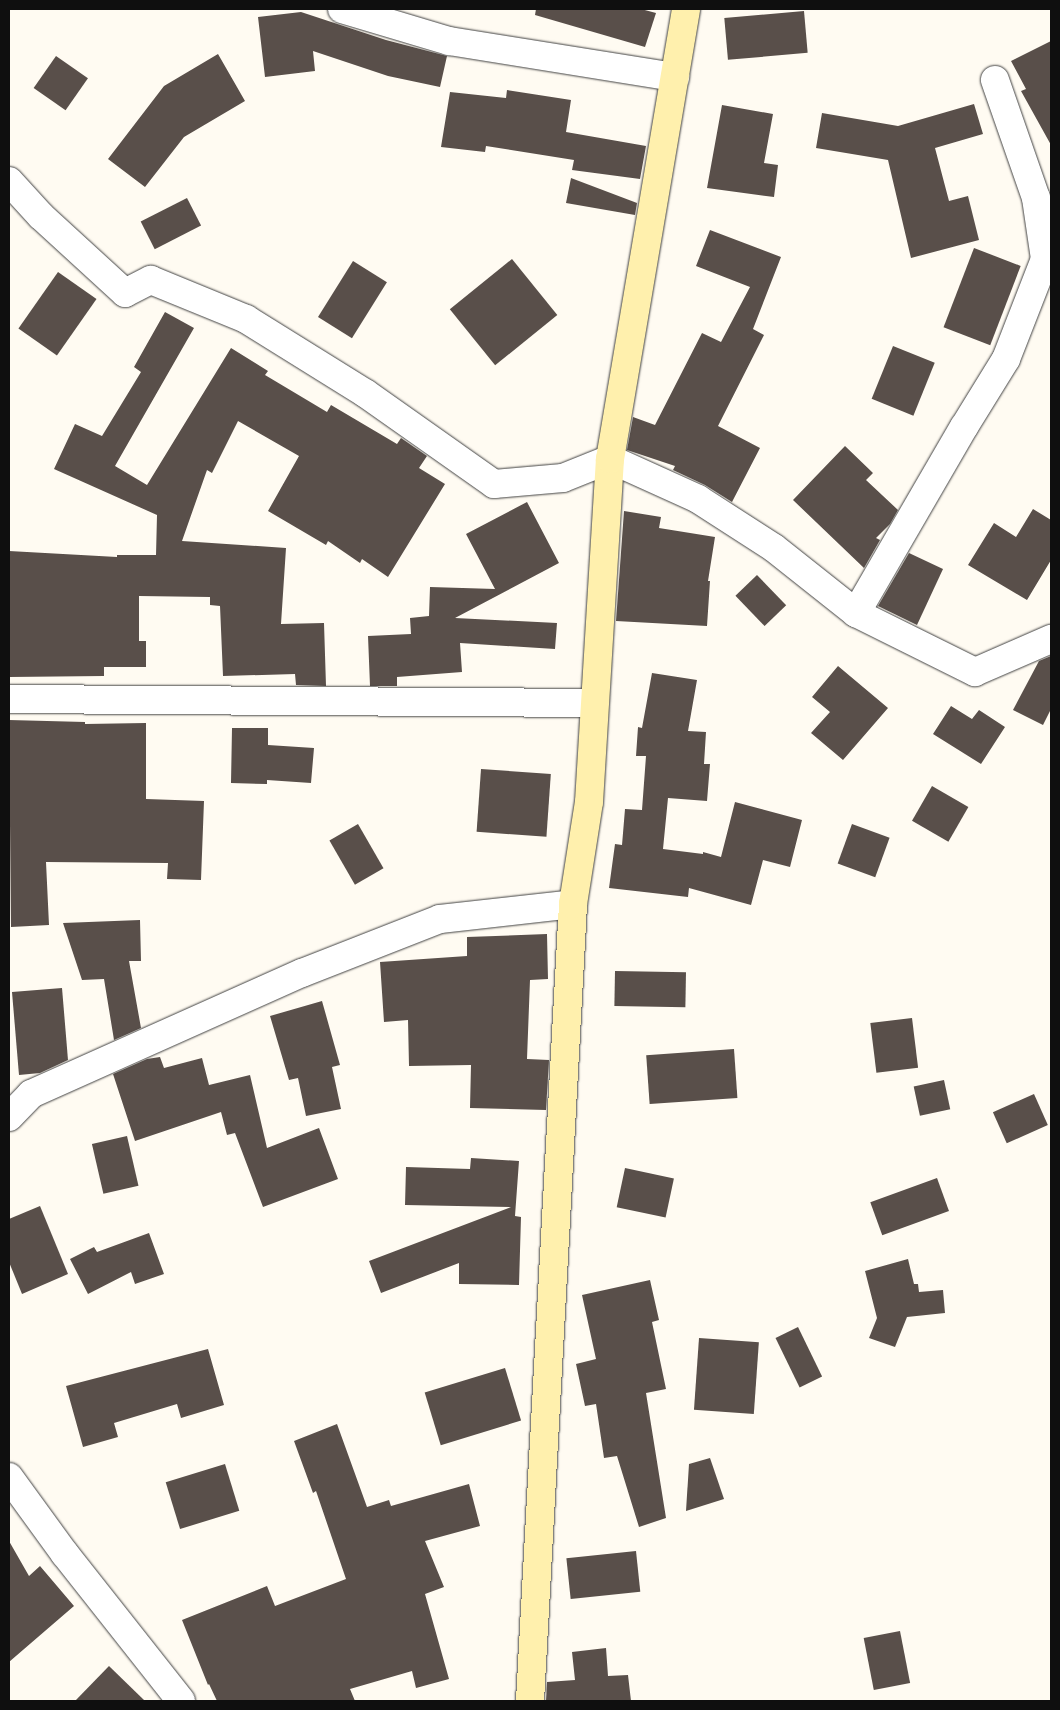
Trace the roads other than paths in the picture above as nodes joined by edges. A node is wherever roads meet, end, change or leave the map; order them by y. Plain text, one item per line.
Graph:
1 (342, 9) edge
2 (686, 9) edge
3 (674, 77) junction
4 (995, 80) dead end
5 (9, 181) edge
6 (610, 458) junction
7 (856, 613) junction
8 (1051, 639) edge
9 (9, 699) edge
10 (593, 704) junction
11 (573, 904) junction
12 (9, 1118) edge
13 (9, 1477) edge
14 (181, 1701) edge
15 (530, 1701) edge

1 - 3 street
2 - 3 street
3 - 6 street
4 - 7 street
5 - 6 street
6 - 7 street
6 - 10 street
7 - 8 street
9 - 10 street
10 - 11 street
11 - 12 street
11 - 15 street
13 - 14 street

